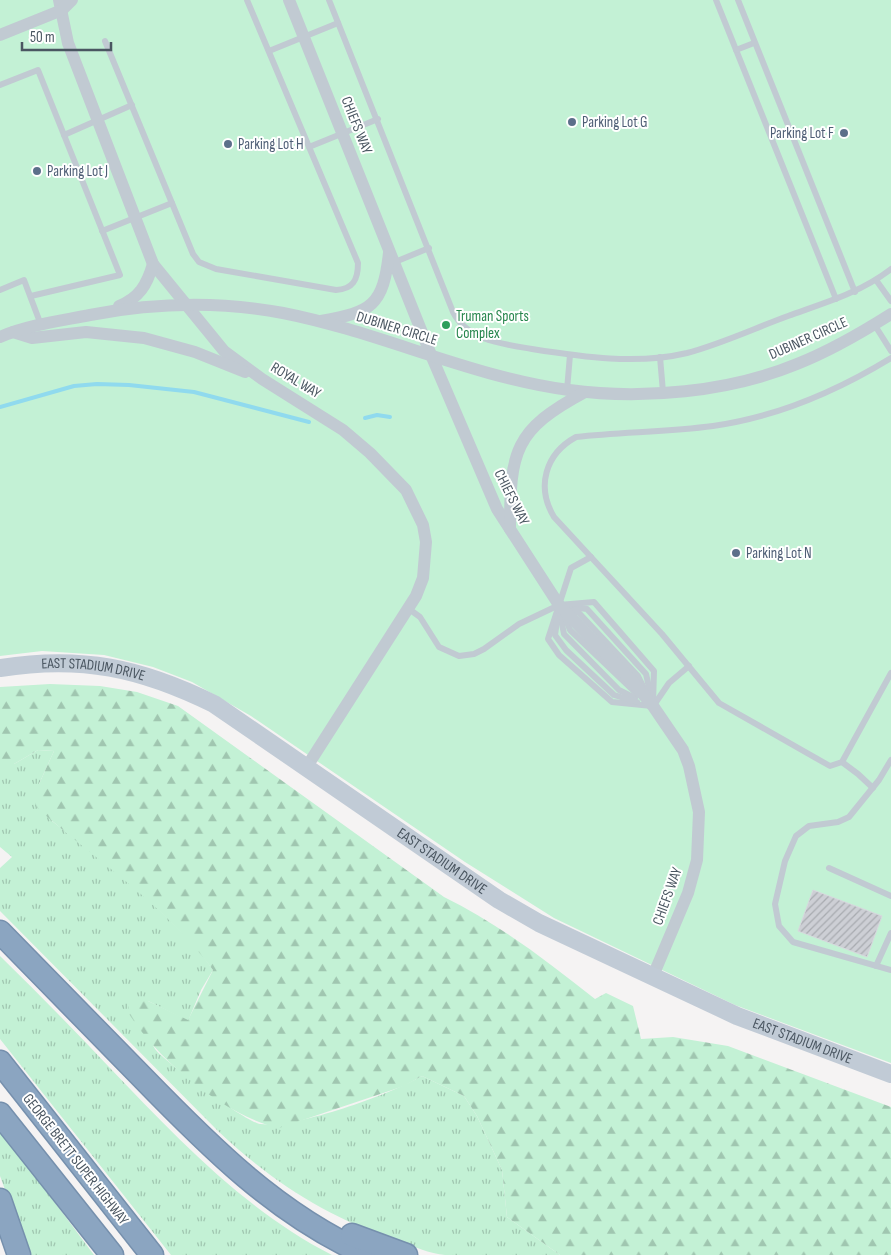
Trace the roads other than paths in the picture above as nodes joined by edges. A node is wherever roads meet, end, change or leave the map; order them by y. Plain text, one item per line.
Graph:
1 (72, 0) edge
2 (247, 0) edge
3 (289, 0) edge
4 (329, 0) edge
5 (716, 0) edge
6 (738, 0) edge
7 (61, 5) edge
8 (338, 23) junction
9 (0, 35) edge
10 (304, 38) junction
11 (105, 41) dead end
12 (754, 43) junction
13 (736, 50) junction
14 (269, 51) junction
15 (0, 85) edge
16 (132, 105) junction
17 (378, 119) junction
18 (97, 120) junction
19 (344, 134) junction
20 (64, 135) junction
21 (309, 147) junction
22 (172, 204) junction
23 (135, 217) junction
24 (102, 231) junction
25 (428, 248) junction
26 (392, 256) junction
27 (153, 264) junction
28 (891, 269) edge
29 (876, 280) junction
30 (0, 290) edge
31 (855, 292) junction
32 (31, 296) junction
33 (836, 299) junction
34 (891, 301) edge
35 (186, 305) junction
36 (101, 313) junction
37 (891, 314) edge
38 (319, 322) junction
39 (874, 324) junction
40 (40, 325) junction
41 (12, 332) junction
42 (0, 337) edge
43 (891, 351) edge
44 (431, 355) junction
45 (570, 355) junction
46 (660, 356) junction
47 (891, 358) edge
48 (262, 379) junction
49 (567, 390) junction
50 (585, 392) junction
51 (663, 392) junction
52 (510, 532) junction
53 (591, 557) junction
54 (559, 605) junction
55 (409, 609) junction
56 (689, 666) junction
57 (0, 668) edge
58 (891, 673) edge
59 (888, 685) edge
60 (653, 706) junction
61 (891, 760) edge
62 (842, 762) junction
63 (306, 768) junction
64 (873, 788) junction
65 (829, 868) dead end
66 (891, 896) edge
67 (0, 932) edge
68 (891, 933) edge
69 (876, 966) junction
70 (891, 970) edge
71 (653, 976) junction
72 (0, 1062) edge
73 (891, 1074) edge
74 (0, 1114) edge
75 (0, 1200) edge
76 (278, 1202) junction
77 (19, 1255) edge
78 (112, 1255) edge
79 (152, 1255) edge
80 (368, 1255) edge
81 (406, 1255) edge

1 - 7 street
2 - 14 lane
3 - 10 street, CHIEFS WAY
4 - 8 lane
5 - 13 lane
6 - 12 lane
7 - 9 street
7 - 18 street, ROYAL WAY
8 - 10 lane
8 - 17 lane
10 - 14 lane
10 - 19 street, CHIEFS WAY
11 - 16 lane
12 - 13 lane
12 - 31 lane
13 - 33 lane
14 - 21 lane
15 - 20 lane
16 - 18 lane
16 - 22 lane
17 - 19 lane
17 - 25 lane
18 - 20 lane
18 - 23 street, ROYAL WAY
19 - 21 lane
19 - 26 street, CHIEFS WAY
20 - 24 lane
21 - 22 lane
22 - 23 lane
23 - 24 lane
23 - 27 street, ROYAL WAY
24 - 32 lane
25 - 26 lane
25 - 45 lane
26 - 38 street
26 - 44 street, CHIEFS WAY
27 - 35 street, ROYAL WAY
27 - 36 street
28 - 29 lane
29 - 31 lane
29 - 34 lane
30 - 32 lane
31 - 33 lane
32 - 40 lane
33 - 46 lane
35 - 36 street, DUBINER CIRCLE
35 - 38 street, DUBINER CIRCLE
35 - 48 street, ROYAL WAY
36 - 40 street, DUBINER CIRCLE
37 - 39 street, DUBINER CIRCLE
38 - 44 street, DUBINER CIRCLE
39 - 43 lane
39 - 51 street, DUBINER CIRCLE
40 - 41 street, DUBINER CIRCLE
41 - 42 street, DUBINER CIRCLE
41 - 48 street
44 - 49 street, DUBINER CIRCLE
44 - 52 street, CHIEFS WAY
45 - 46 lane
45 - 49 lane
46 - 51 lane
47 - 53 lane
48 - 55 street, ROYAL WAY
49 - 50 street, DUBINER CIRCLE
50 - 51 street, DUBINER CIRCLE
50 - 52 street
52 - 54 street, CHIEFS WAY
53 - 54 lane
53 - 56 lane
54 - 55 lane
54 - 60 street, CHIEFS WAY
54 - 60 lane
54 - 60 lane
54 - 60 lane
55 - 63 street, ROYAL WAY
56 - 60 lane
56 - 62 lane
57 - 63 main road, EAST STADIUM DRIVE
58 - 59 lane
59 - 62 lane
60 - 71 street, CHIEFS WAY
61 - 64 lane
62 - 64 lane
63 - 71 main road, EAST STADIUM DRIVE
64 - 69 lane
65 - 66 lane
67 - 76 highway
68 - 69 lane
69 - 70 lane
71 - 73 main road, EAST STADIUM DRIVE
72 - 79 highway, GEORGE BRETT SUPER HIGHWAY
74 - 78 highway, GEORGE BRETT SUPER HIGHWAY
75 - 77 highway
76 - 80 highway
76 - 81 highway

